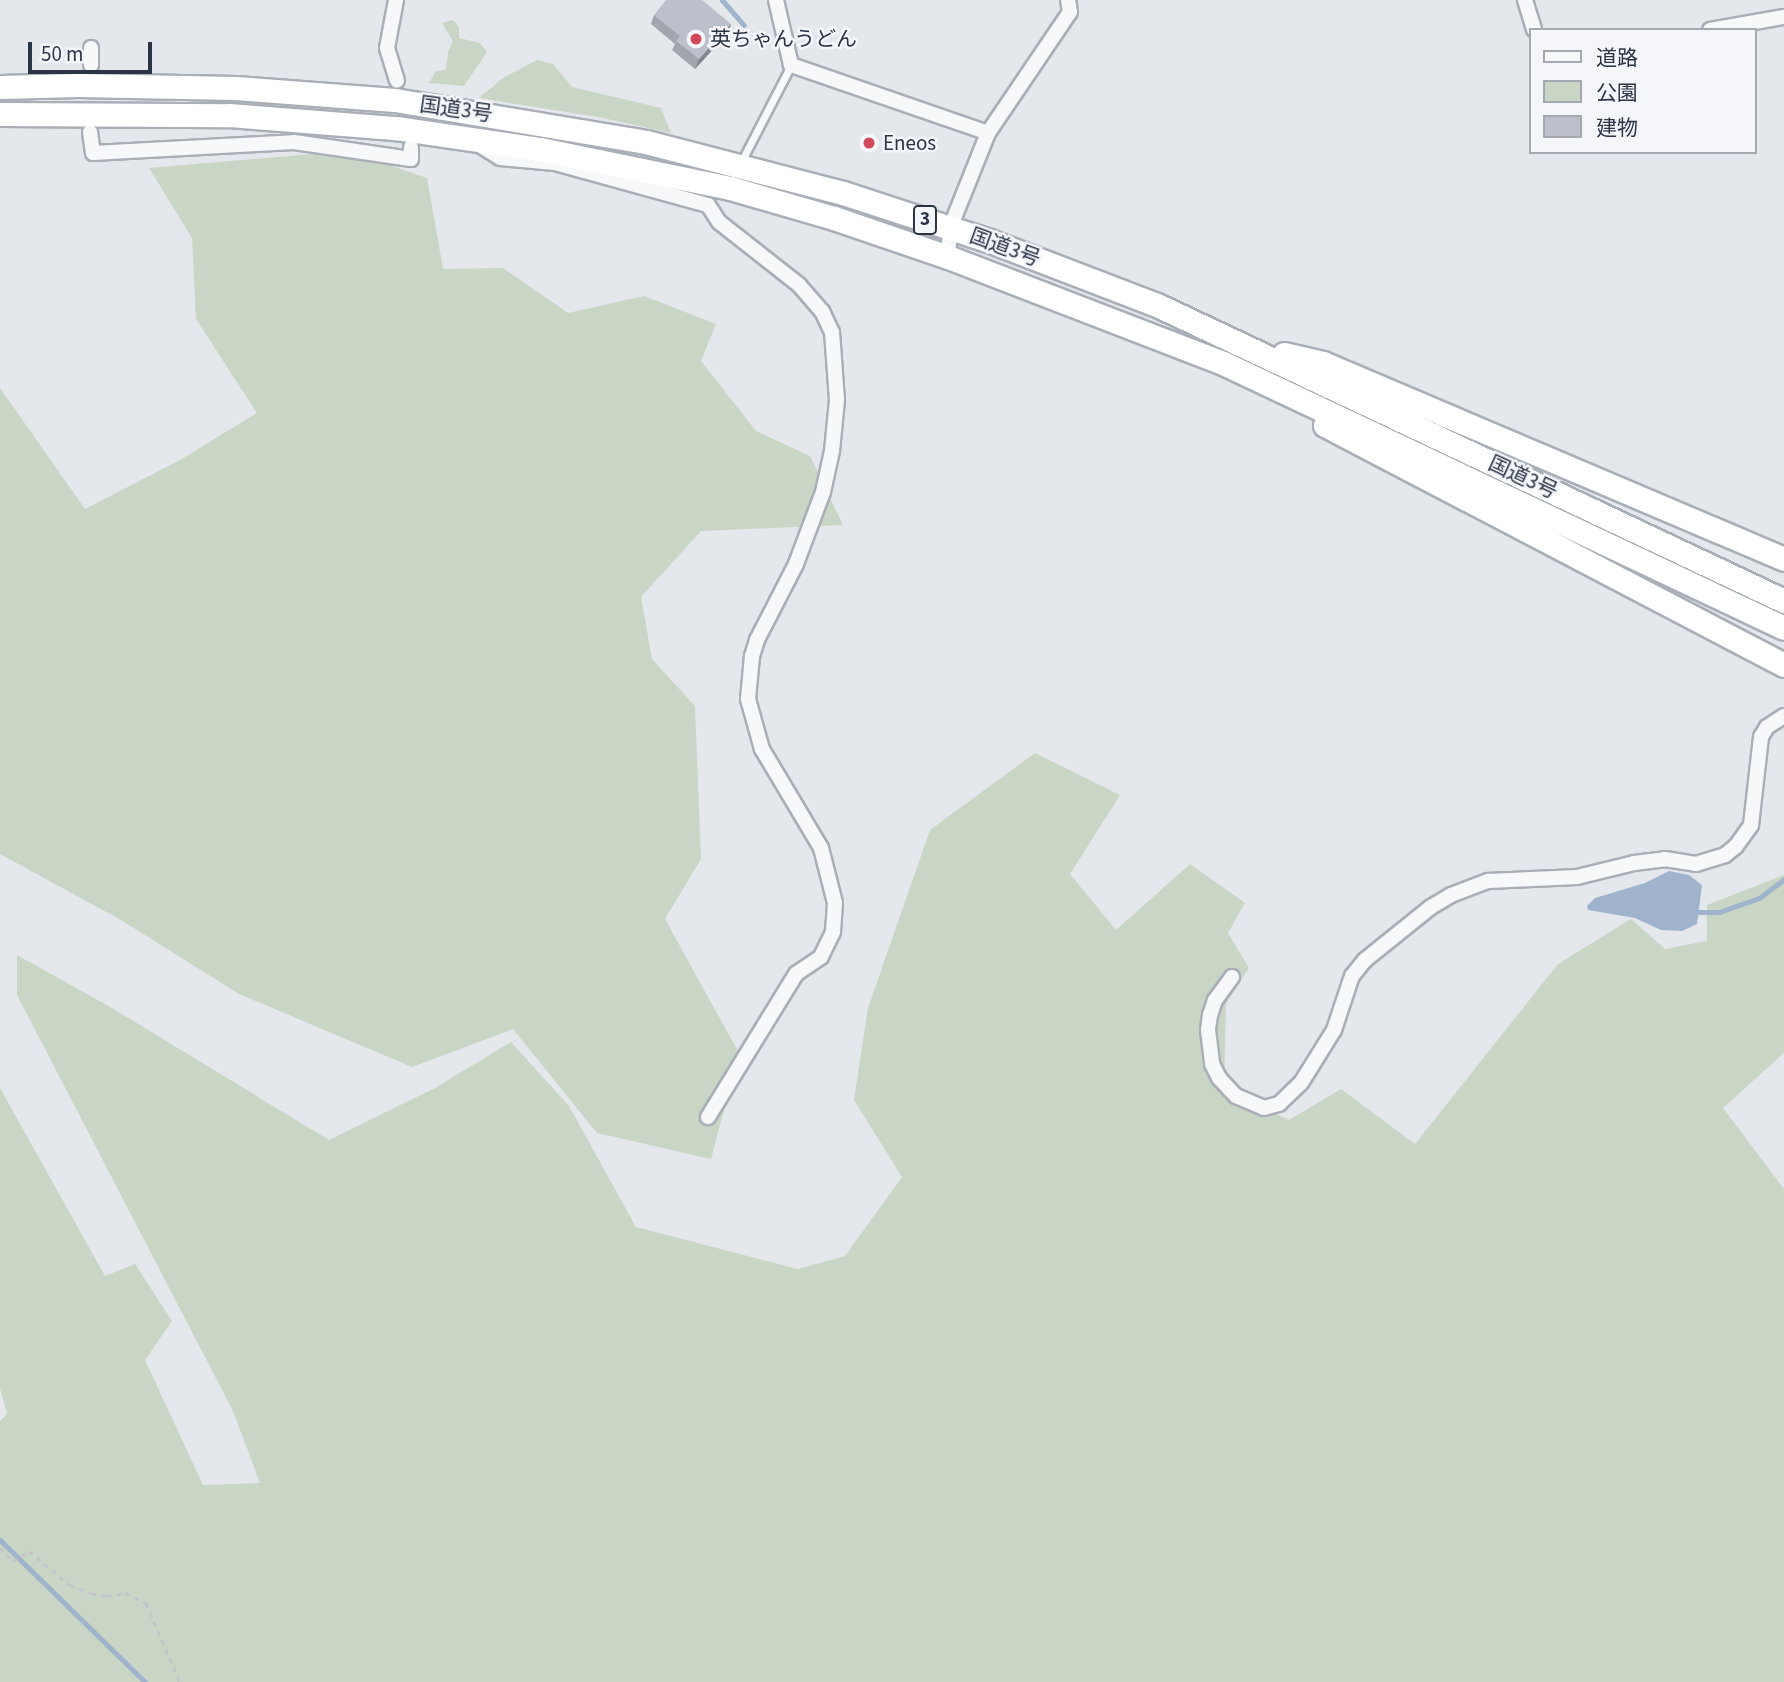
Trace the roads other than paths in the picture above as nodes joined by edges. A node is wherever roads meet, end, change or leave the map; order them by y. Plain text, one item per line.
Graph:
1 (396, 0) edge
2 (776, 0) edge
3 (1068, 0) edge
4 (1525, 0) edge
5 (1784, 17) edge
6 (1533, 28) edge
7 (1721, 28) edge
8 (91, 48) dead end
9 (91, 65) tunnel mouth
10 (791, 65) junction
11 (397, 80) dead end
12 (0, 87) edge
13 (0, 114) edge
14 (90, 132) tunnel mouth
15 (988, 133) junction
16 (468, 138) junction
17 (411, 147) dead end
18 (740, 164) junction
19 (950, 228) junction
20 (948, 257) junction
21 (1230, 341) junction
22 (1223, 363) junction
23 (1784, 559) edge
24 (1784, 601) edge
25 (1784, 628) edge
26 (1784, 665) edge
27 (1784, 716) edge
28 (1232, 977) dead end
29 (708, 1117) dead end

1 - 11 street
2 - 10 street
3 - 15 street
4 - 6 street
5 - 7 street
8 - 9 street
10 - 15 street
10 - 18 lane
12 - 18 highway, 国道3号 / 3
13 - 16 highway, 国道3号 / 3
14 - 17 street
15 - 19 street
16 - 20 highway, 国道3号 / 3
16 - 29 street
18 - 19 highway, 国道3号 / 3
19 - 20 street
19 - 21 highway, 国道3号 / 3
20 - 22 highway, 国道3号 / 3
21 - 23 highway
21 - 24 highway, 国道3号 / 3
22 - 25 highway, 国道3号 / 3
22 - 26 highway
27 - 28 street

